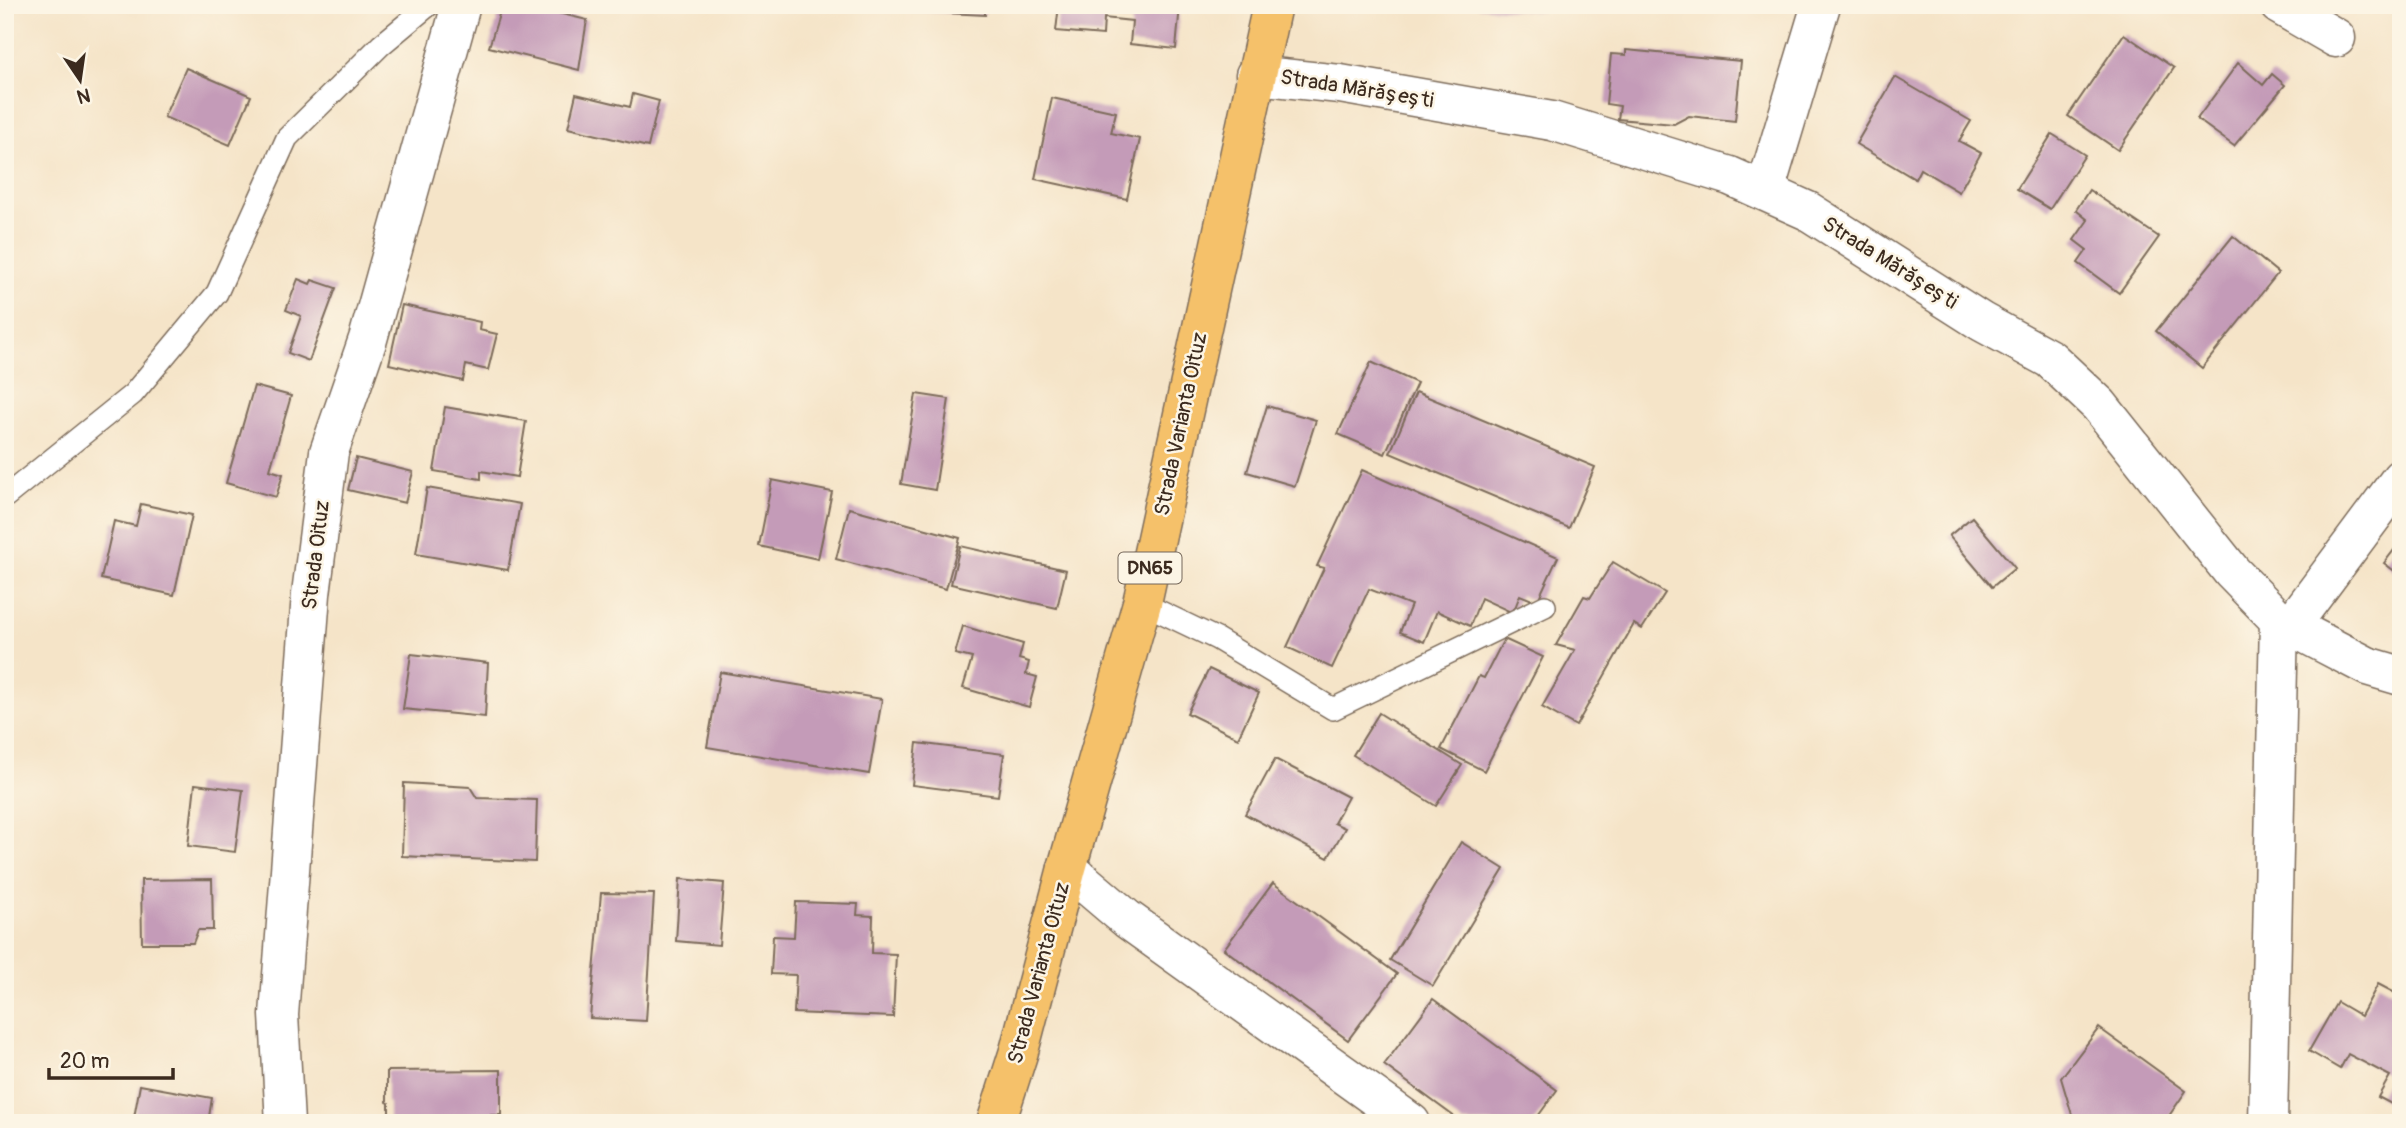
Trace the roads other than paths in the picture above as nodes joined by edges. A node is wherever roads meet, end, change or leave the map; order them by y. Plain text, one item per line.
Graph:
1 (429, 5) edge
2 (461, 5) edge
3 (1272, 5) edge
4 (1821, 5) edge
5 (2278, 5) edge
6 (2336, 38) dead end
7 (1255, 75) junction
8 (1765, 191) junction
9 (2401, 478) edge
10 (5, 497) edge
11 (1142, 603) junction
12 (1545, 606) dead end
13 (2284, 624) junction
14 (2401, 676) edge
15 (1067, 868) junction
16 (285, 1123) edge
17 (996, 1123) edge
18 (1411, 1123) edge
19 (2268, 1123) edge

1 - 10 lane
2 - 16 street, Strada Oituz
3 - 7 main road, Strada Varianta Oituz / DN65
4 - 8 street
5 - 6 street
7 - 8 street, Strada Mărășești
7 - 11 main road, Strada Varianta Oituz / DN65
8 - 13 street, Strada Mărășești
9 - 13 street
11 - 12 lane
11 - 15 main road, Strada Varianta Oituz / DN65
13 - 14 street, Strada Mărășești
13 - 19 street
15 - 17 main road, Strada Varianta Oituz / DN65
15 - 18 street

